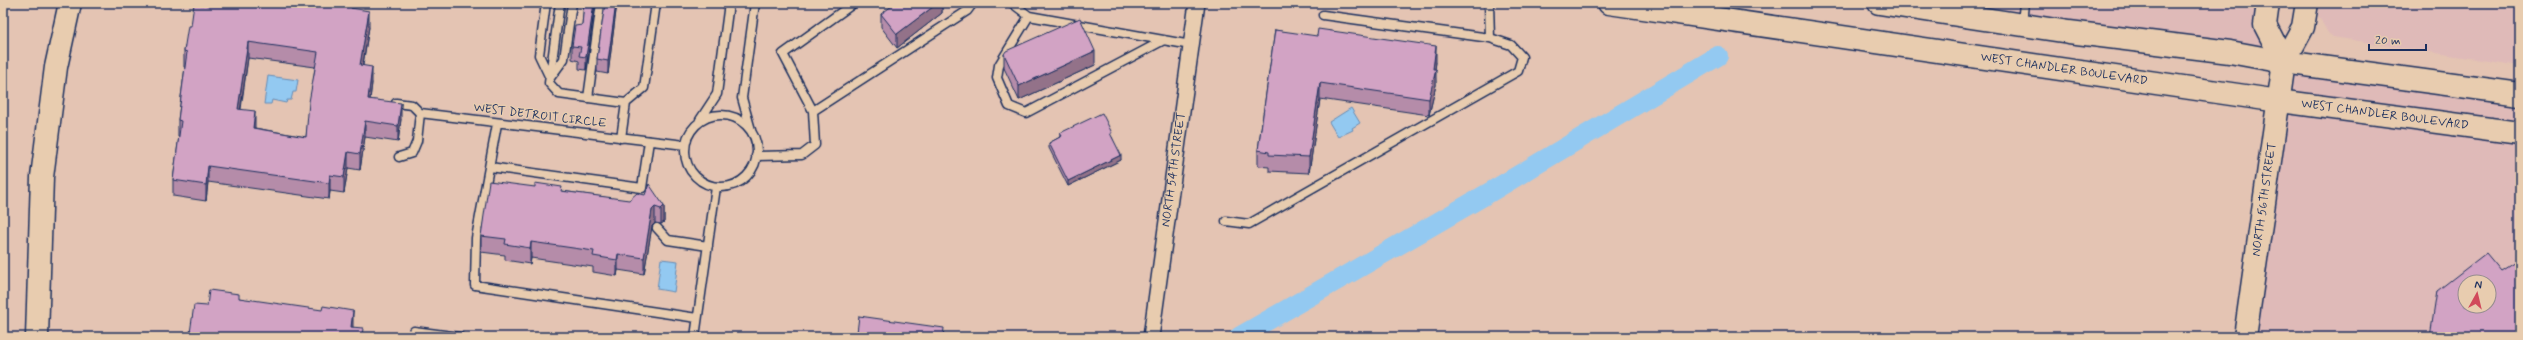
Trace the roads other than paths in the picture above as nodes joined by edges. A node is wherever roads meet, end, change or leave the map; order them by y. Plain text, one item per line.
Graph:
1 (70, 3) edge
2 (546, 3) edge
3 (560, 3) edge
4 (572, 3) edge
5 (601, 3) edge
6 (656, 3) edge
7 (729, 3) edge
8 (755, 3) edge
9 (854, 3) edge
10 (973, 3) edge
11 (1012, 3) edge
12 (1197, 3) edge
13 (1490, 3) edge
14 (1609, 3) edge
15 (1879, 3) edge
16 (2024, 3) edge
17 (2268, 3) edge
18 (2307, 3) edge
19 (1323, 15) dead end
20 (1030, 16) junction
21 (2022, 25) junction
22 (1490, 38) junction
23 (1164, 40) junction
24 (1191, 45) junction
25 (2284, 62) junction
26 (550, 78) junction
27 (2520, 94) edge
28 (588, 98) junction
29 (2279, 100) junction
30 (396, 103) edge
31 (626, 103) junction
32 (813, 111) junction
33 (420, 113) junction
34 (699, 122) junction
35 (498, 124) junction
36 (751, 131) junction
37 (2520, 133) edge
38 (621, 138) junction
39 (649, 141) junction
40 (685, 145) junction
41 (756, 156) junction
42 (399, 157) dead end
43 (490, 167) junction
44 (716, 187) junction
45 (642, 188) junction
46 (642, 200) edge
47 (1226, 221) dead end
48 (657, 228) dead end
49 (708, 246) junction
50 (697, 318) junction
51 (414, 331) dead end
52 (37, 337) edge
53 (460, 337) edge
54 (695, 337) edge
55 (1151, 337) edge
56 (2245, 337) edge

1 - 52 main road
2 - 26 lane
3 - 26 lane
4 - 26 lane
5 - 28 lane
6 - 31 lane
7 - 34 lane
8 - 36 lane
9 - 32 lane
10 - 32 lane
11 - 20 lane
12 - 24 street, NORTH 54TH STREET
13 - 22 lane
14 - 29 main road, WEST CHANDLER BOULEVARD
15 - 21 main road
16 - 21 lane
17 - 25 main road
18 - 25 main road, NORTH 56TH STREET
19 - 22 lane
20 - 23 lane
20 - 23 lane
21 - 25 main road
22 - 47 lane
23 - 24 lane
24 - 55 street, NORTH 54TH STREET
25 - 27 main road
25 - 29 main road, NORTH 56TH STREET
26 - 28 lane
28 - 31 lane
29 - 37 main road, WEST CHANDLER BOULEVARD
29 - 56 main road, NORTH 56TH STREET
30 - 33 lane, WEST DETROIT CIRCLE
31 - 38 lane
32 - 41 lane
33 - 35 lane, WEST DETROIT CIRCLE
33 - 42 lane
34 - 36 lane
34 - 40 lane
35 - 38 lane, WEST DETROIT CIRCLE
35 - 43 lane
36 - 41 lane
38 - 39 lane, WEST DETROIT CIRCLE
39 - 40 lane, WEST DETROIT CIRCLE
39 - 45 lane
40 - 44 lane
41 - 44 lane
43 - 45 lane
43 - 50 lane
44 - 49 lane
45 - 46 lane
48 - 49 lane
49 - 50 lane
50 - 54 lane
51 - 53 lane

